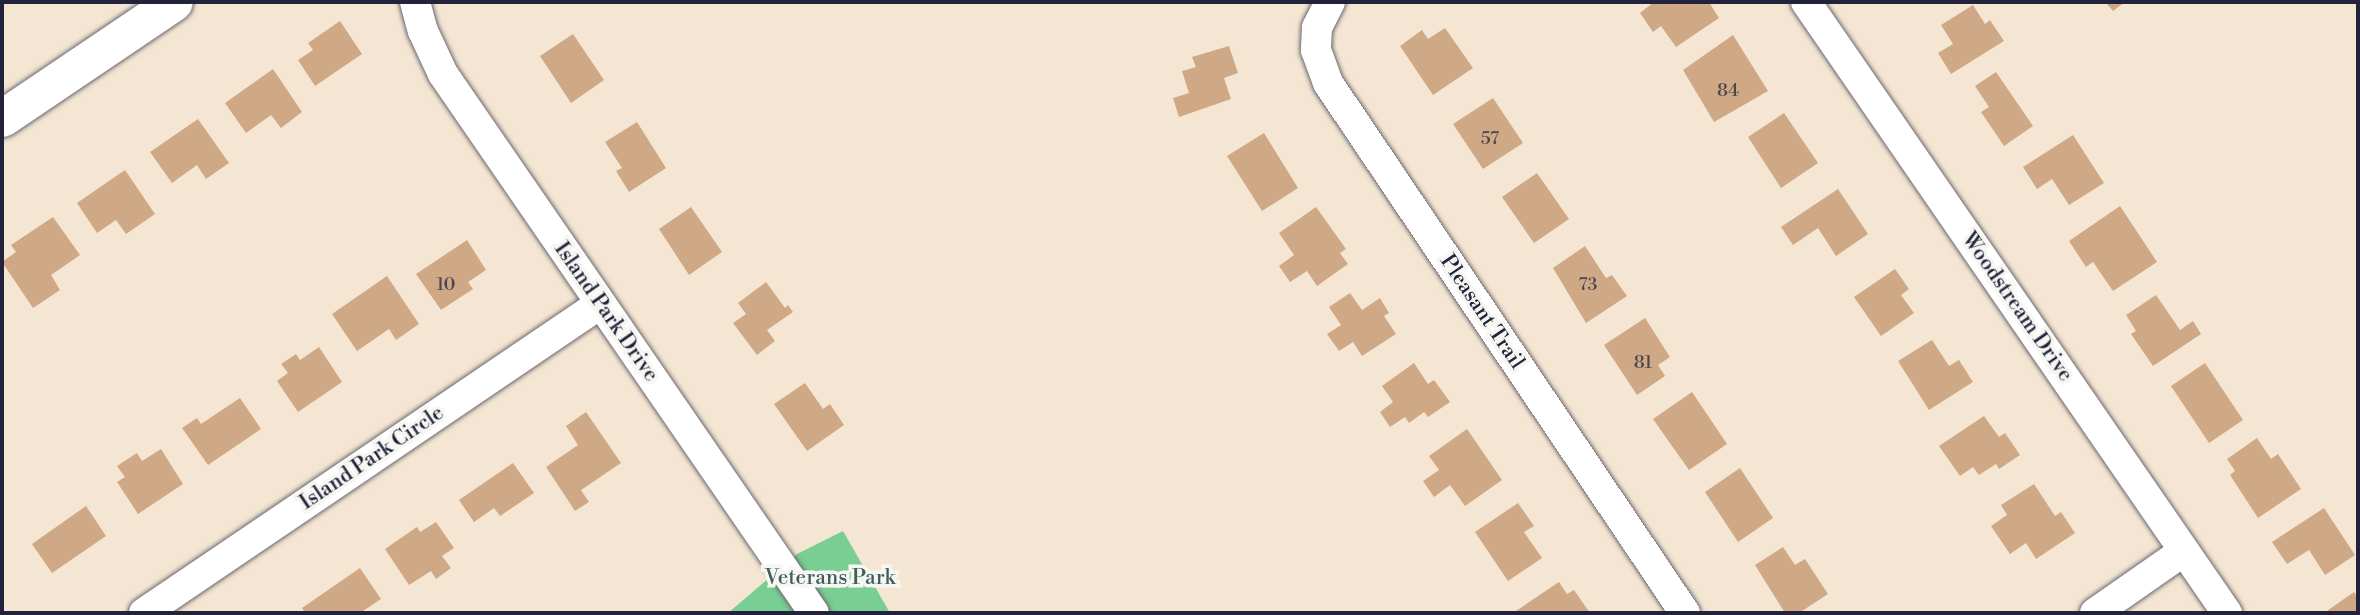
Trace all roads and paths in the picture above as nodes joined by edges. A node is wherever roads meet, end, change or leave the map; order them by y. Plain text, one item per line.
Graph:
1 (174, 2) edge
2 (415, 2) edge
3 (1330, 2) edge
4 (1814, 4) edge
5 (2, 118) edge
6 (600, 303) junction
7 (2184, 551) junction
8 (144, 613) edge
9 (814, 613) edge
10 (1685, 613) edge
11 (2095, 613) edge
12 (2227, 613) edge

1 - 5 street
2 - 6 street, Island Park Drive
3 - 10 street, Pleasant Trail
4 - 7 street, Woodstream Drive
6 - 8 street, Island Park Circle
6 - 9 street, Island Park Drive
7 - 11 street
7 - 12 street, Woodstream Drive

